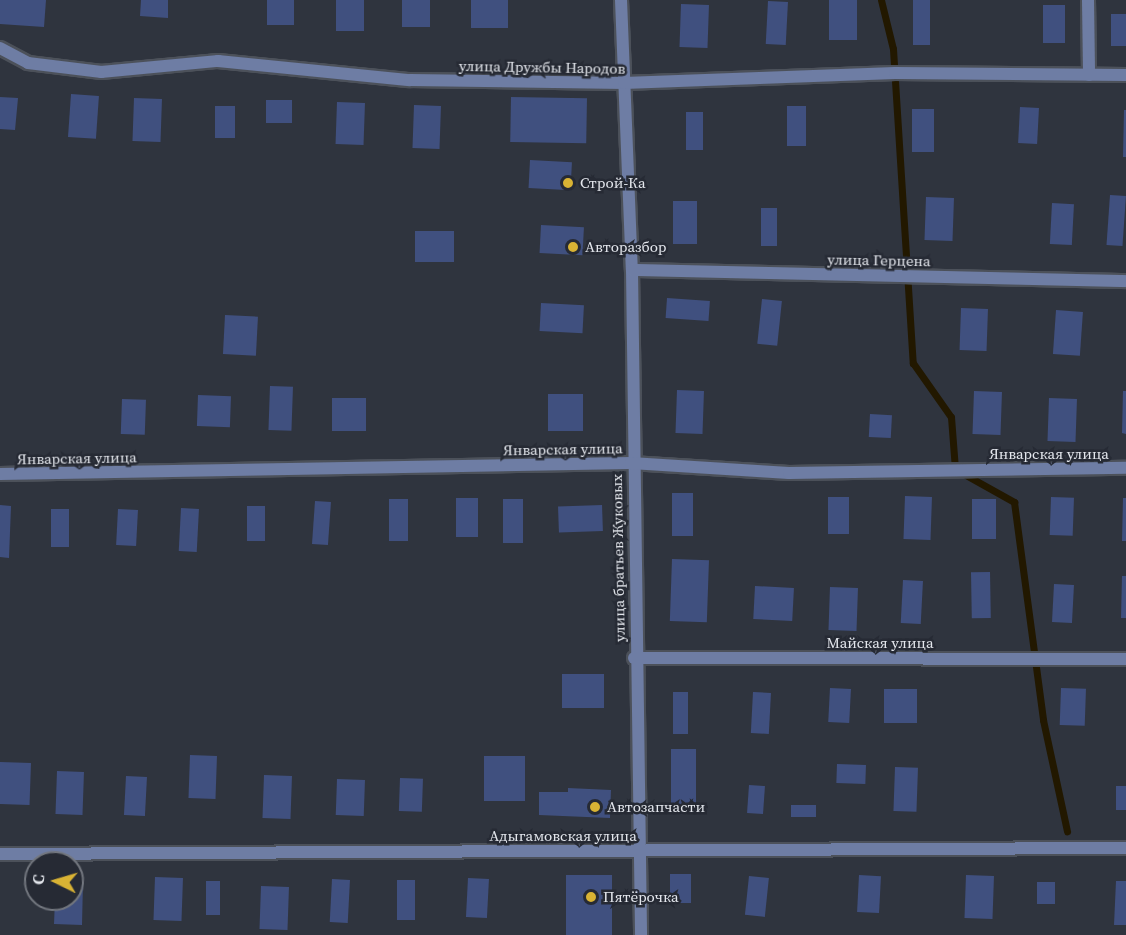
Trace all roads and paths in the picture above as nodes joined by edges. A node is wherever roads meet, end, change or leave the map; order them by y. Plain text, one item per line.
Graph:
1 (621, 0) edge
2 (1088, 0) edge
3 (0, 48) edge
4 (1089, 75) junction
5 (1126, 75) edge
6 (624, 83) junction
7 (632, 270) junction
8 (1126, 281) edge
9 (631, 463) junction
10 (1126, 468) edge
11 (0, 474) edge
12 (634, 658) junction
13 (1126, 660) edge
14 (1126, 848) edge
15 (640, 850) junction
16 (0, 854) edge
17 (641, 935) edge

1 - 6 street, улица братьев Жуковых
2 - 4 street
3 - 6 street, улица Дружбы Народов
4 - 5 street, улица Дружбы Народов
4 - 6 street, улица Дружбы Народов
6 - 7 street, улица братьев Жуковых
7 - 8 street, улица Герцена
7 - 9 street, улица братьев Жуковых
9 - 10 street, Январская улица
9 - 11 street, Январская улица
9 - 12 street, улица братьев Жуковых
12 - 13 street, Майская улица
12 - 15 street, улица братьев Жуковых
14 - 15 street, Адыгамовская улица
15 - 16 street, Адыгамовская улица
15 - 17 street, улица братьев Жуковых

